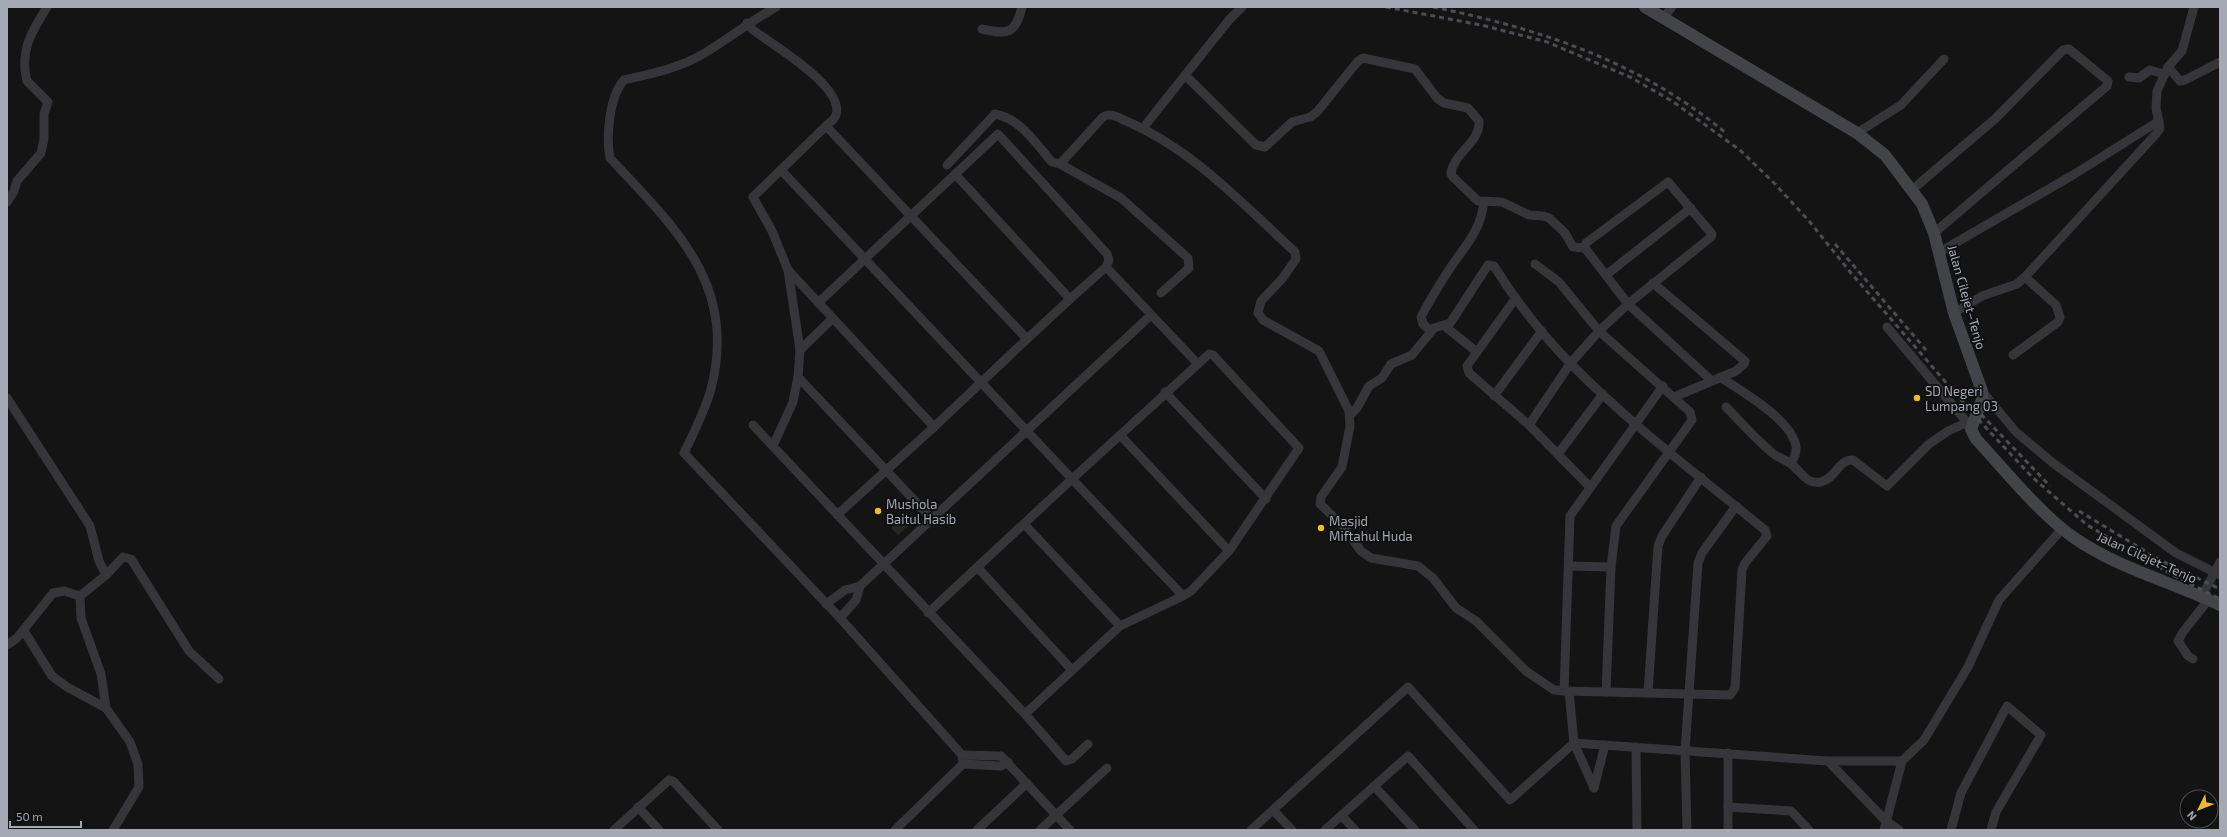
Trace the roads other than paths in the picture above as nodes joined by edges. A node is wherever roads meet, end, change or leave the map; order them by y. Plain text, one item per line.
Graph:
1 (47, 7) edge
2 (776, 7) edge
3 (1022, 7) edge
4 (1242, 7) edge
5 (1645, 7) edge
6 (1672, 7) edge
7 (2194, 7) edge
8 (1663, 18) junction
9 (747, 23) junction
10 (982, 29) dead end
11 (1944, 59) dead end
12 (2220, 62) edge
13 (2166, 71) junction
14 (1186, 75) junction
15 (2129, 77) dead end
16 (2159, 121) junction
17 (826, 126) junction
18 (1143, 128) junction
19 (1857, 133) junction
20 (1060, 164) junction
21 (947, 165) dead end
22 (781, 170) junction
23 (955, 174) junction
24 (1913, 189) junction
25 (7, 202) edge
26 (1484, 202) junction
27 (1691, 208) junction
28 (911, 215) junction
29 (1934, 233) junction
30 (1585, 248) junction
31 (1938, 253) junction
32 (865, 259) junction
33 (1535, 264) dead end
34 (1106, 267) junction
35 (788, 270) junction
36 (1606, 275) junction
37 (2025, 278) junction
38 (1653, 283) junction
39 (1161, 293) dead end
40 (1070, 299) junction
41 (1515, 299) junction
42 (818, 303) junction
43 (1628, 304) junction
44 (1954, 313) junction
45 (1150, 316) junction
46 (832, 319) junction
47 (1447, 324) junction
48 (1887, 327) dead end
49 (1432, 331) junction
50 (1542, 331) junction
51 (1599, 331) junction
52 (1027, 339) junction
53 (800, 350) junction
54 (1477, 352) junction
55 (2014, 354) dead end
56 (1197, 363) junction
57 (1570, 364) junction
58 (798, 377) junction
59 (1716, 379) junction
60 (982, 383) junction
61 (1662, 386) junction
62 (1982, 391) junction
63 (1166, 392) junction
64 (1602, 394) junction
65 (1494, 396) junction
66 (1674, 397) junction
67 (7, 398) edge
68 (7, 405) edge
69 (1726, 407) dead end
70 (1350, 415) junction
71 (1634, 424) junction
72 (754, 425) dead end
73 (1529, 425) junction
74 (1969, 425) junction
75 (934, 427) junction
76 (1027, 430) junction
77 (31, 435) junction
78 (1120, 435) junction
79 (773, 446) junction
80 (1669, 451) junction
81 (1558, 454) junction
82 (1791, 464) junction
83 (886, 470) junction
84 (1702, 477) junction
85 (1072, 480) junction
86 (1590, 487) junction
87 (1266, 499) junction
88 (1736, 506) junction
89 (837, 515) junction
90 (931, 518) junction
91 (1025, 525) junction
92 (2062, 529) junction
93 (1229, 551) junction
94 (2220, 562) edge
95 (884, 563) junction
96 (1569, 566) junction
97 (1611, 567) junction
98 (978, 568) junction
99 (2217, 574) edge
100 (106, 575) junction
101 (860, 586) junction
102 (80, 596) junction
103 (1183, 596) junction
104 (2205, 598) junction
105 (826, 604) junction
106 (2220, 605) edge
107 (928, 613) junction
108 (840, 618) junction
109 (1120, 626) junction
110 (24, 630) junction
111 (7, 644) edge
112 (2193, 659) dead end
113 (1072, 670) junction
114 (219, 680) dead end
115 (1567, 691) junction
116 (1606, 692) junction
117 (1648, 693) junction
118 (1689, 694) junction
119 (106, 708) junction
120 (1025, 714) junction
121 (1574, 743) junction
122 (1088, 744) dead end
123 (1605, 745) junction
124 (1636, 747) junction
125 (1685, 751) junction
126 (1728, 753) junction
127 (963, 760) junction
128 (1828, 761) junction
129 (1902, 761) junction
130 (1107, 768) dead end
131 (1027, 783) junction
132 (1374, 786) junction
133 (638, 807) junction
134 (1728, 807) junction
135 (1273, 810) junction
136 (1057, 815) junction
137 (1342, 816) junction
138 (1885, 826) edge
139 (113, 830) edge
140 (614, 830) edge
141 (660, 830) edge
142 (718, 830) edge
143 (896, 830) edge
144 (977, 830) edge
145 (1040, 830) edge
146 (1070, 830) edge
147 (1251, 830) edge
148 (1292, 830) edge
149 (1325, 830) edge
150 (1355, 830) edge
151 (1415, 830) edge
152 (1474, 830) edge
153 (1637, 830) edge
154 (1687, 830) edge
155 (1728, 830) edge
156 (1809, 830) edge
157 (1899, 830) edge
158 (1952, 830) edge
159 (1991, 830) edge

1 - 25 street
2 - 9 street
3 - 10 street
4 - 14 street
5 - 8 main road, Jalan Cilejet–Tenjo
6 - 8 street
7 - 13 street
8 - 19 main road, Jalan Cilejet–Tenjo
9 - 17 street
9 - 105 street
11 - 19 street
12 - 13 street
13 - 15 street
13 - 16 street
14 - 18 street
14 - 26 street
16 - 31 street
16 - 37 street
17 - 22 street
17 - 28 street
18 - 20 street
18 - 70 street
19 - 24 main road, Jalan Cilejet–Tenjo
20 - 21 street
20 - 39 street
22 - 32 street
22 - 35 street
23 - 28 street
23 - 34 street
23 - 40 street
24 - 29 main road, Jalan Cilejet–Tenjo
24 - 29 street
26 - 30 street
26 - 49 street
27 - 30 street
27 - 36 street
27 - 38 street
28 - 32 street
28 - 52 street
29 - 31 main road, Jalan Cilejet–Tenjo
30 - 36 street
31 - 44 main road, Jalan Cilejet–Tenjo
32 - 42 street
32 - 60 street
33 - 51 street
34 - 40 street
34 - 45 street
35 - 42 street
35 - 53 street
36 - 43 street
37 - 44 street
37 - 55 street
38 - 43 street
38 - 59 street
40 - 52 street
41 - 47 street
41 - 50 street
41 - 54 street
42 - 46 street
43 - 51 street
43 - 59 street
44 - 62 main road, Jalan Cilejet–Tenjo
45 - 56 street
45 - 76 street
46 - 53 street
46 - 75 street
47 - 49 street
47 - 54 street
48 - 74 street
49 - 70 street
50 - 57 street
50 - 65 street
51 - 57 street
51 - 61 street
52 - 60 street
53 - 58 street
54 - 65 street
56 - 63 street
56 - 87 street
57 - 64 street
57 - 73 street
58 - 79 street
58 - 83 street
59 - 66 street
59 - 82 street
60 - 75 street
60 - 76 street
61 - 66 street
61 - 71 street
62 - 74 main road
62 - 99 street
63 - 78 street
63 - 87 street
64 - 71 street
64 - 81 street
65 - 73 street
66 - 80 street
67 - 77 street
68 - 77 street
69 - 82 street
70 - 115 street
71 - 80 street
71 - 86 street
72 - 79 street
73 - 81 street
74 - 82 street
74 - 92 main road, Jalan Cilejet–Tenjo
75 - 83 street
76 - 85 street
76 - 90 street
77 - 100 street
78 - 85 street
78 - 93 street
79 - 89 street
80 - 84 street
80 - 97 street
81 - 86 street
83 - 89 street
83 - 90 street
84 - 88 street
84 - 117 street
85 - 91 street
85 - 103 street
86 - 96 street
87 - 93 street
88 - 118 street
88 - 118 street
89 - 95 street
90 - 95 street
91 - 98 street
91 - 109 street
92 - 104 main road, Jalan Cilejet–Tenjo
92 - 129 street
93 - 103 street
94 - 99 street
95 - 101 street
95 - 107 street
96 - 97 street
96 - 115 street
97 - 116 street
98 - 107 street
98 - 113 street
99 - 104 street
100 - 102 street
100 - 114 street
101 - 105 street
101 - 108 street
102 - 110 street
102 - 119 street
103 - 109 street
104 - 106 main road, Jalan Cilejet–Tenjo
104 - 112 street
105 - 108 street
107 - 120 street
108 - 127 street
109 - 113 street
110 - 111 street
110 - 119 street
113 - 120 street
115 - 116 street
115 - 121 street
116 - 117 street
117 - 118 street
118 - 125 street
119 - 139 street
120 - 122 street
121 - 123 street
121 - 123 street
121 - 135 street
123 - 124 street
124 - 125 street
124 - 153 street
125 - 126 street
125 - 154 street
126 - 128 street
126 - 134 street
127 - 131 street
127 - 143 street
128 - 129 street
128 - 138 street
129 - 138 street
130 - 136 street
131 - 136 street
131 - 144 street
132 - 137 street
132 - 151 street
132 - 152 street
133 - 140 street
133 - 141 street
133 - 142 street
134 - 155 street
134 - 156 street
135 - 147 street
135 - 148 street
136 - 145 street
136 - 146 street
137 - 149 street
137 - 150 street
138 - 157 street
158 - 159 street

